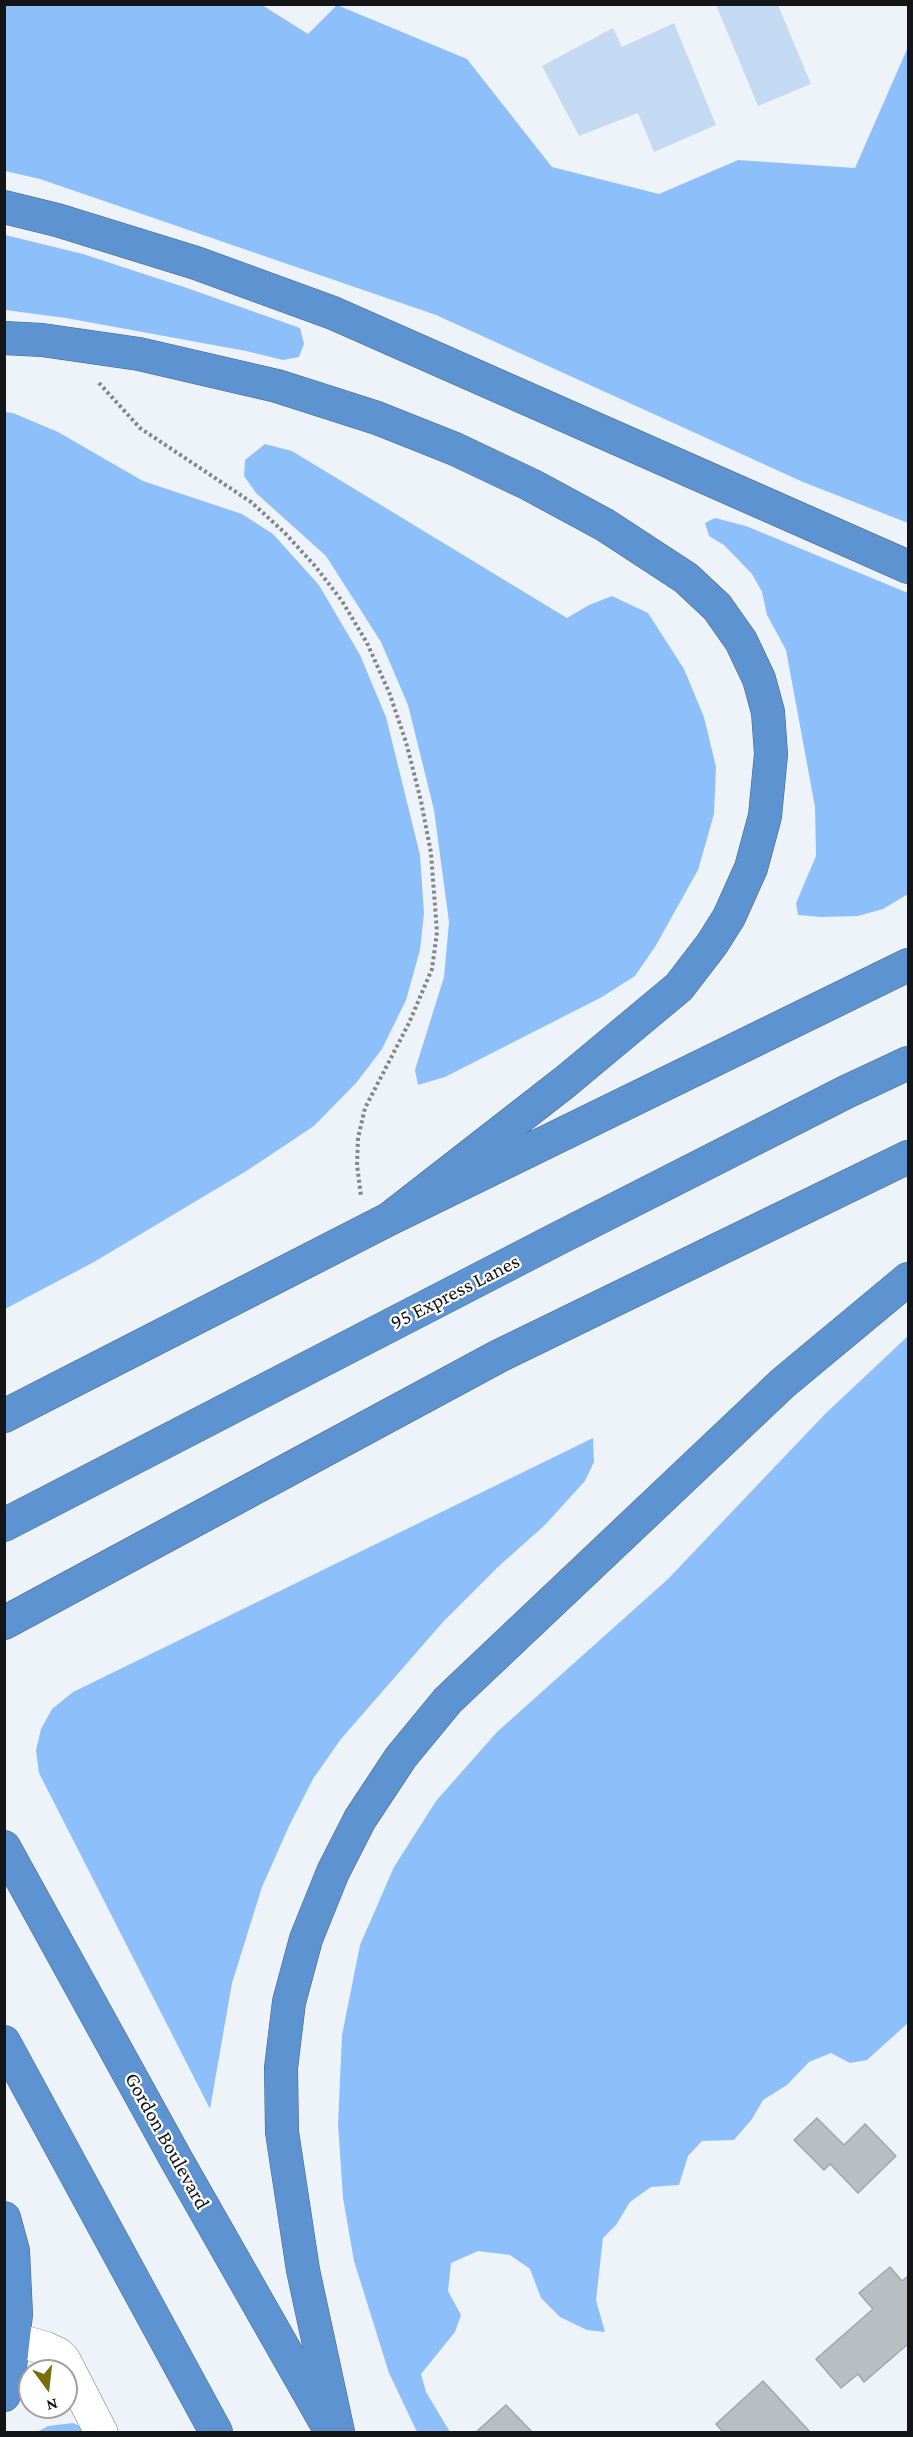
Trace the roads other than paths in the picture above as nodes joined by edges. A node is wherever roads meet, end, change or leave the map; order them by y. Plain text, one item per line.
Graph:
1 (4, 207) edge
2 (4, 338) edge
3 (909, 567) edge
4 (909, 965) edge
5 (909, 1063) edge
6 (909, 1157) edge
7 (377, 1226) junction
8 (909, 1279) edge
9 (4, 1416) edge
10 (4, 1526) edge
11 (171, 1532) junction
12 (4, 1623) edge
13 (4, 1636) edge
14 (4, 1847) edge
15 (4, 2042) edge
16 (4, 2218) edge
17 (13, 2339) junction
18 (4, 2395) edge
19 (313, 2398) junction
20 (101, 2433) edge
21 (216, 2433) edge
22 (317, 2433) edge
23 (332, 2433) edge
24 (338, 2433) edge

1 - 3 highway
2 - 7 highway
4 - 7 highway
5 - 10 highway, 95 Express Lanes
6 - 11 highway
7 - 9 highway
8 - 24 highway
11 - 12 highway
11 - 13 highway
14 - 19 highway, Gordon Boulevard
15 - 21 highway
16 - 17 highway
17 - 18 highway
17 - 20 lane
19 - 22 highway
19 - 23 highway, Gordon Boulevard

